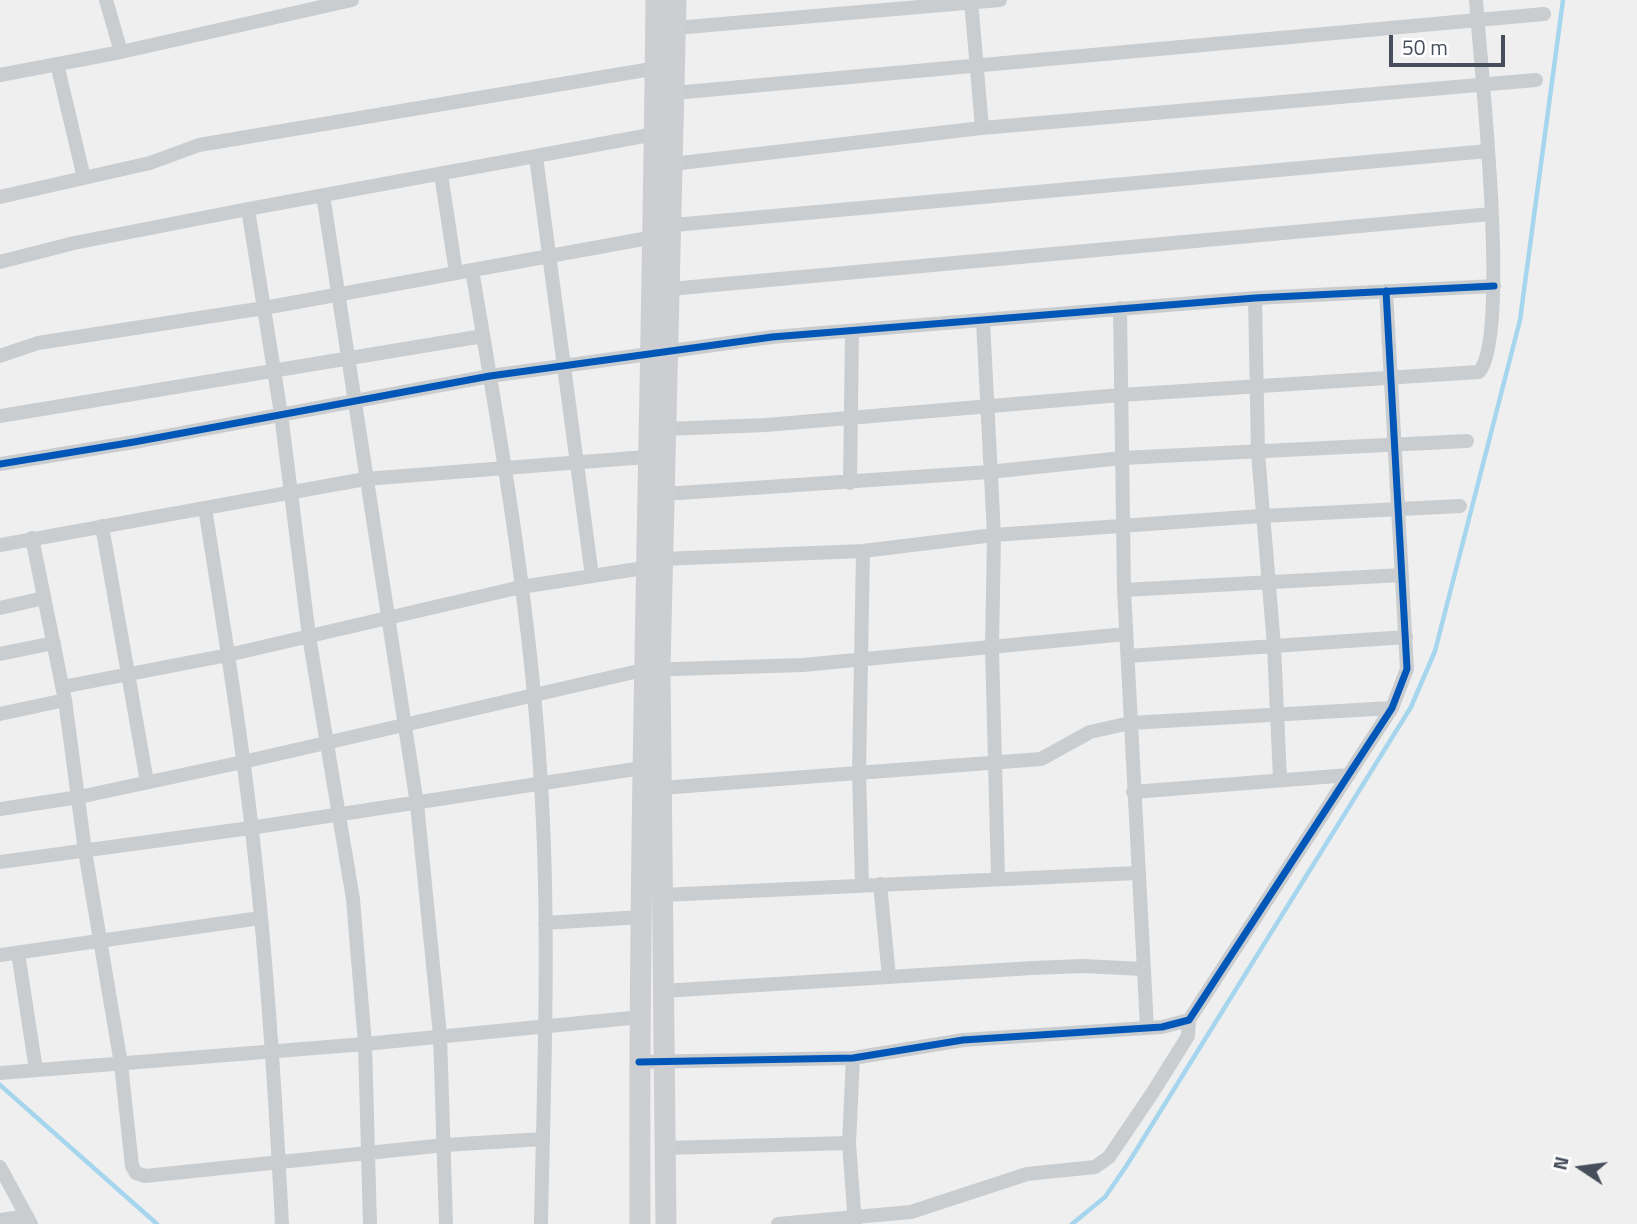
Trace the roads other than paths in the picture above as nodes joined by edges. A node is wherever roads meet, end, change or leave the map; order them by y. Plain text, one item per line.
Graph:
1 (106, 0) edge
2 (352, 0) edge
3 (656, 0) edge
4 (676, 0) edge
5 (1000, 0) edge
6 (1476, 0) edge
7 (971, 1) edge
8 (334, 2) edge
9 (1544, 14) dead end
10 (1477, 20) junction
11 (675, 29) junction
12 (121, 52) junction
13 (57, 64) junction
14 (975, 66) junction
15 (665, 67) junction
16 (0, 75) edge
17 (1536, 80) dead end
18 (1482, 85) junction
19 (674, 93) junction
20 (982, 128) junction
21 (655, 134) junction
22 (1488, 151) junction
23 (536, 157) junction
24 (672, 164) junction
25 (441, 174) junction
26 (84, 178) junction
27 (323, 195) junction
28 (0, 197) edge
29 (248, 209) junction
30 (1491, 214) junction
31 (660, 230) junction
32 (551, 257) junction
33 (0, 262) edge
34 (472, 270) junction
35 (456, 273) junction
36 (1494, 286) junction
37 (670, 289) junction
38 (1386, 291) junction
39 (338, 294) junction
40 (1255, 298) junction
41 (264, 308) junction
42 (1121, 308) junction
43 (983, 321) junction
44 (852, 331) junction
45 (483, 336) junction
46 (658, 352) junction
47 (0, 356) edge
48 (347, 357) junction
49 (565, 365) junction
50 (274, 370) junction
51 (490, 376) junction
52 (1390, 378) junction
53 (1256, 385) junction
54 (1121, 395) junction
55 (354, 401) junction
56 (988, 408) junction
57 (281, 414) junction
58 (0, 416) edge
59 (849, 418) junction
60 (666, 429) junction
61 (1467, 441) dead end
62 (1394, 444) junction
63 (1258, 453) junction
64 (646, 457) junction
65 (1122, 458) junction
66 (577, 462) junction
67 (0, 464) edge
68 (505, 468) junction
69 (989, 472) junction
70 (365, 480) junction
71 (850, 483) junction
72 (292, 492) junction
73 (664, 494) junction
74 (1460, 506) dead end
75 (205, 508) junction
76 (1397, 508) junction
77 (1261, 516) junction
78 (102, 526) junction
79 (1122, 527) junction
80 (994, 536) junction
81 (32, 538) junction
82 (0, 545) edge
83 (863, 551) junction
84 (653, 563) junction
85 (1402, 575) junction
86 (592, 576) junction
87 (1267, 582) junction
88 (521, 587) junction
89 (1124, 590) junction
90 (44, 598) junction
91 (0, 608) edge
92 (388, 620) junction
93 (1126, 634) junction
94 (309, 636) junction
95 (1406, 636) junction
96 (54, 643) junction
97 (1274, 646) junction
98 (992, 648) junction
99 (0, 654) edge
100 (228, 655) junction
101 (1128, 656) junction
102 (861, 658) junction
103 (651, 669) junction
104 (130, 674) junction
105 (63, 693) junction
106 (533, 694) junction
107 (1392, 708) junction
108 (0, 714) edge
109 (1277, 715) junction
110 (404, 722) junction
111 (1130, 723) junction
112 (326, 743) junction
113 (243, 762) junction
114 (993, 762) junction
115 (642, 768) junction
116 (859, 772) junction
117 (1349, 775) junction
118 (1280, 780) junction
119 (147, 782) junction
120 (541, 784) junction
121 (661, 788) junction
122 (1133, 792) junction
123 (79, 797) junction
124 (417, 804) junction
125 (0, 809) edge
126 (341, 815) junction
127 (250, 828) junction
128 (85, 851) junction
129 (0, 862) edge
130 (1137, 873) junction
131 (998, 877) junction
132 (880, 884) junction
133 (862, 885) junction
134 (662, 895) junction
135 (641, 916) junction
136 (260, 918) junction
137 (545, 923) junction
138 (100, 942) junction
139 (18, 953) junction
140 (0, 955) edge
141 (1144, 970) junction
142 (889, 977) junction
143 (663, 990) junction
144 (641, 1017) junction
145 (1189, 1020) junction
146 (547, 1027) junction
147 (1147, 1028) junction
148 (440, 1035) junction
149 (365, 1044) junction
150 (273, 1049) junction
151 (853, 1058) junction
152 (639, 1062) junction
153 (664, 1063) junction
154 (121, 1064) junction
155 (36, 1070) junction
156 (0, 1073) edge
157 (543, 1139) junction
158 (849, 1143) junction
159 (445, 1145) junction
160 (666, 1148) junction
161 (367, 1154) junction
162 (279, 1162) junction
163 (0, 1167) edge
164 (0, 1220) edge
165 (29, 1220) edge
166 (854, 1220) edge
167 (282, 1224) edge
168 (370, 1224) edge
169 (446, 1224) edge
170 (541, 1224) edge
171 (640, 1224) edge
172 (666, 1224) edge
173 (778, 1224) edge

1 - 12 street
2 - 8 street
3 - 15 main road
4 - 11 main road
5 - 7 street
6 - 10 street
7 - 11 street
7 - 14 street
8 - 12 street
9 - 10 street
10 - 14 street
10 - 18 street
11 - 15 main road
12 - 13 street
13 - 16 street
13 - 26 street
14 - 19 street
14 - 20 street
15 - 19 main road
15 - 21 main road
15 - 26 street
17 - 18 street
18 - 20 street
18 - 22 street
19 - 24 main road
20 - 24 street
21 - 23 street
21 - 31 main road
22 - 30 street
22 - 31 street
23 - 25 street
23 - 32 street
24 - 31 main road
25 - 27 street
25 - 35 street
26 - 28 street
27 - 29 street
27 - 39 street
29 - 33 street
29 - 41 street
30 - 36 street
30 - 37 street
31 - 32 street
31 - 37 main road
31 - 46 main road
32 - 34 street
32 - 49 street
34 - 35 street
34 - 45 street
35 - 39 street
36 - 38 street
36 - 52 street
37 - 46 main road
38 - 40 street
38 - 52 street
39 - 41 street
39 - 48 street
40 - 42 street
40 - 53 street
41 - 47 street
41 - 50 street
42 - 43 street
42 - 54 street
43 - 44 street
43 - 56 street
44 - 46 street
44 - 59 street
45 - 48 street
45 - 51 street
46 - 49 street
46 - 60 main road
46 - 64 main road
48 - 50 street
48 - 55 street
49 - 51 street
49 - 66 street
50 - 57 street
50 - 58 street
51 - 55 street
51 - 68 street
52 - 53 street
52 - 62 street
53 - 54 street
53 - 63 street
54 - 56 street
54 - 65 street
55 - 57 street
55 - 70 street
56 - 59 street
56 - 69 street
57 - 67 street
57 - 72 street
59 - 60 street
59 - 71 street
60 - 73 main road
61 - 62 street
62 - 63 street
62 - 76 street
63 - 65 street
63 - 77 street
64 - 66 street
64 - 84 main road
65 - 69 street
65 - 79 street
66 - 68 street
66 - 86 street
68 - 70 street
68 - 88 street
69 - 71 street
69 - 80 street
70 - 72 street
70 - 92 street
71 - 73 street
72 - 75 street
72 - 94 street
73 - 84 main road
74 - 76 street
75 - 78 street
75 - 100 street
76 - 77 street
76 - 85 street
77 - 79 street
77 - 87 street
78 - 81 street
78 - 104 street
79 - 80 street
79 - 89 street
80 - 83 street
80 - 98 street
81 - 82 street
81 - 90 street
83 - 84 street
83 - 102 street
84 - 86 street
84 - 103 main road
85 - 87 street
85 - 95 street
86 - 88 street
87 - 89 street
87 - 97 street
88 - 92 street
88 - 106 street
89 - 93 street
90 - 91 street
90 - 96 street
92 - 94 street
92 - 110 street
93 - 98 street
93 - 101 street
94 - 100 street
94 - 112 street
95 - 97 street
95 - 107 street
96 - 99 street
96 - 105 street
97 - 101 street
97 - 109 street
98 - 102 street
98 - 114 street
100 - 104 street
100 - 113 street
101 - 111 street
102 - 103 street
102 - 116 street
103 - 106 street
103 - 115 main road
103 - 121 main road
104 - 105 street
104 - 119 street
105 - 108 street
105 - 123 street
106 - 110 street
106 - 120 street
107 - 109 street
107 - 117 street
109 - 111 street
109 - 118 street
110 - 112 street
110 - 124 street
111 - 114 street
111 - 122 street
112 - 113 street
112 - 126 street
113 - 119 street
113 - 127 street
114 - 116 street
114 - 131 street
115 - 120 street
115 - 135 main road
116 - 121 street
116 - 133 street
117 - 118 street
117 - 145 street
118 - 122 street
119 - 123 street
120 - 124 street
120 - 137 street
121 - 134 main road
122 - 130 street
123 - 125 street
123 - 128 street
124 - 126 street
124 - 148 street
126 - 127 street
126 - 149 street
127 - 128 street
127 - 136 street
128 - 129 street
128 - 138 street
130 - 131 street
130 - 141 street
131 - 132 street
132 - 133 street
132 - 142 street
133 - 134 street
134 - 143 main road
135 - 137 street
135 - 144 main road
136 - 138 street
136 - 150 street
137 - 146 street
138 - 139 street
138 - 154 street
139 - 140 street
139 - 155 street
141 - 142 street
141 - 147 street
142 - 143 street
143 - 153 main road
144 - 146 street
144 - 152 main road
145 - 147 street
145 - 166 street
146 - 148 street
146 - 157 street
147 - 151 street
148 - 149 street
148 - 159 street
149 - 150 street
149 - 161 street
150 - 154 street
150 - 162 street
151 - 153 street
151 - 158 street
152 - 153 street
152 - 171 main road
153 - 160 main road
154 - 155 street
154 - 162 street
155 - 156 street
157 - 159 street
157 - 170 street
158 - 160 street
158 - 166 street
159 - 161 street
159 - 169 street
160 - 172 main road
161 - 162 street
161 - 168 street
162 - 167 street
163 - 165 street
164 - 165 street
166 - 173 street

